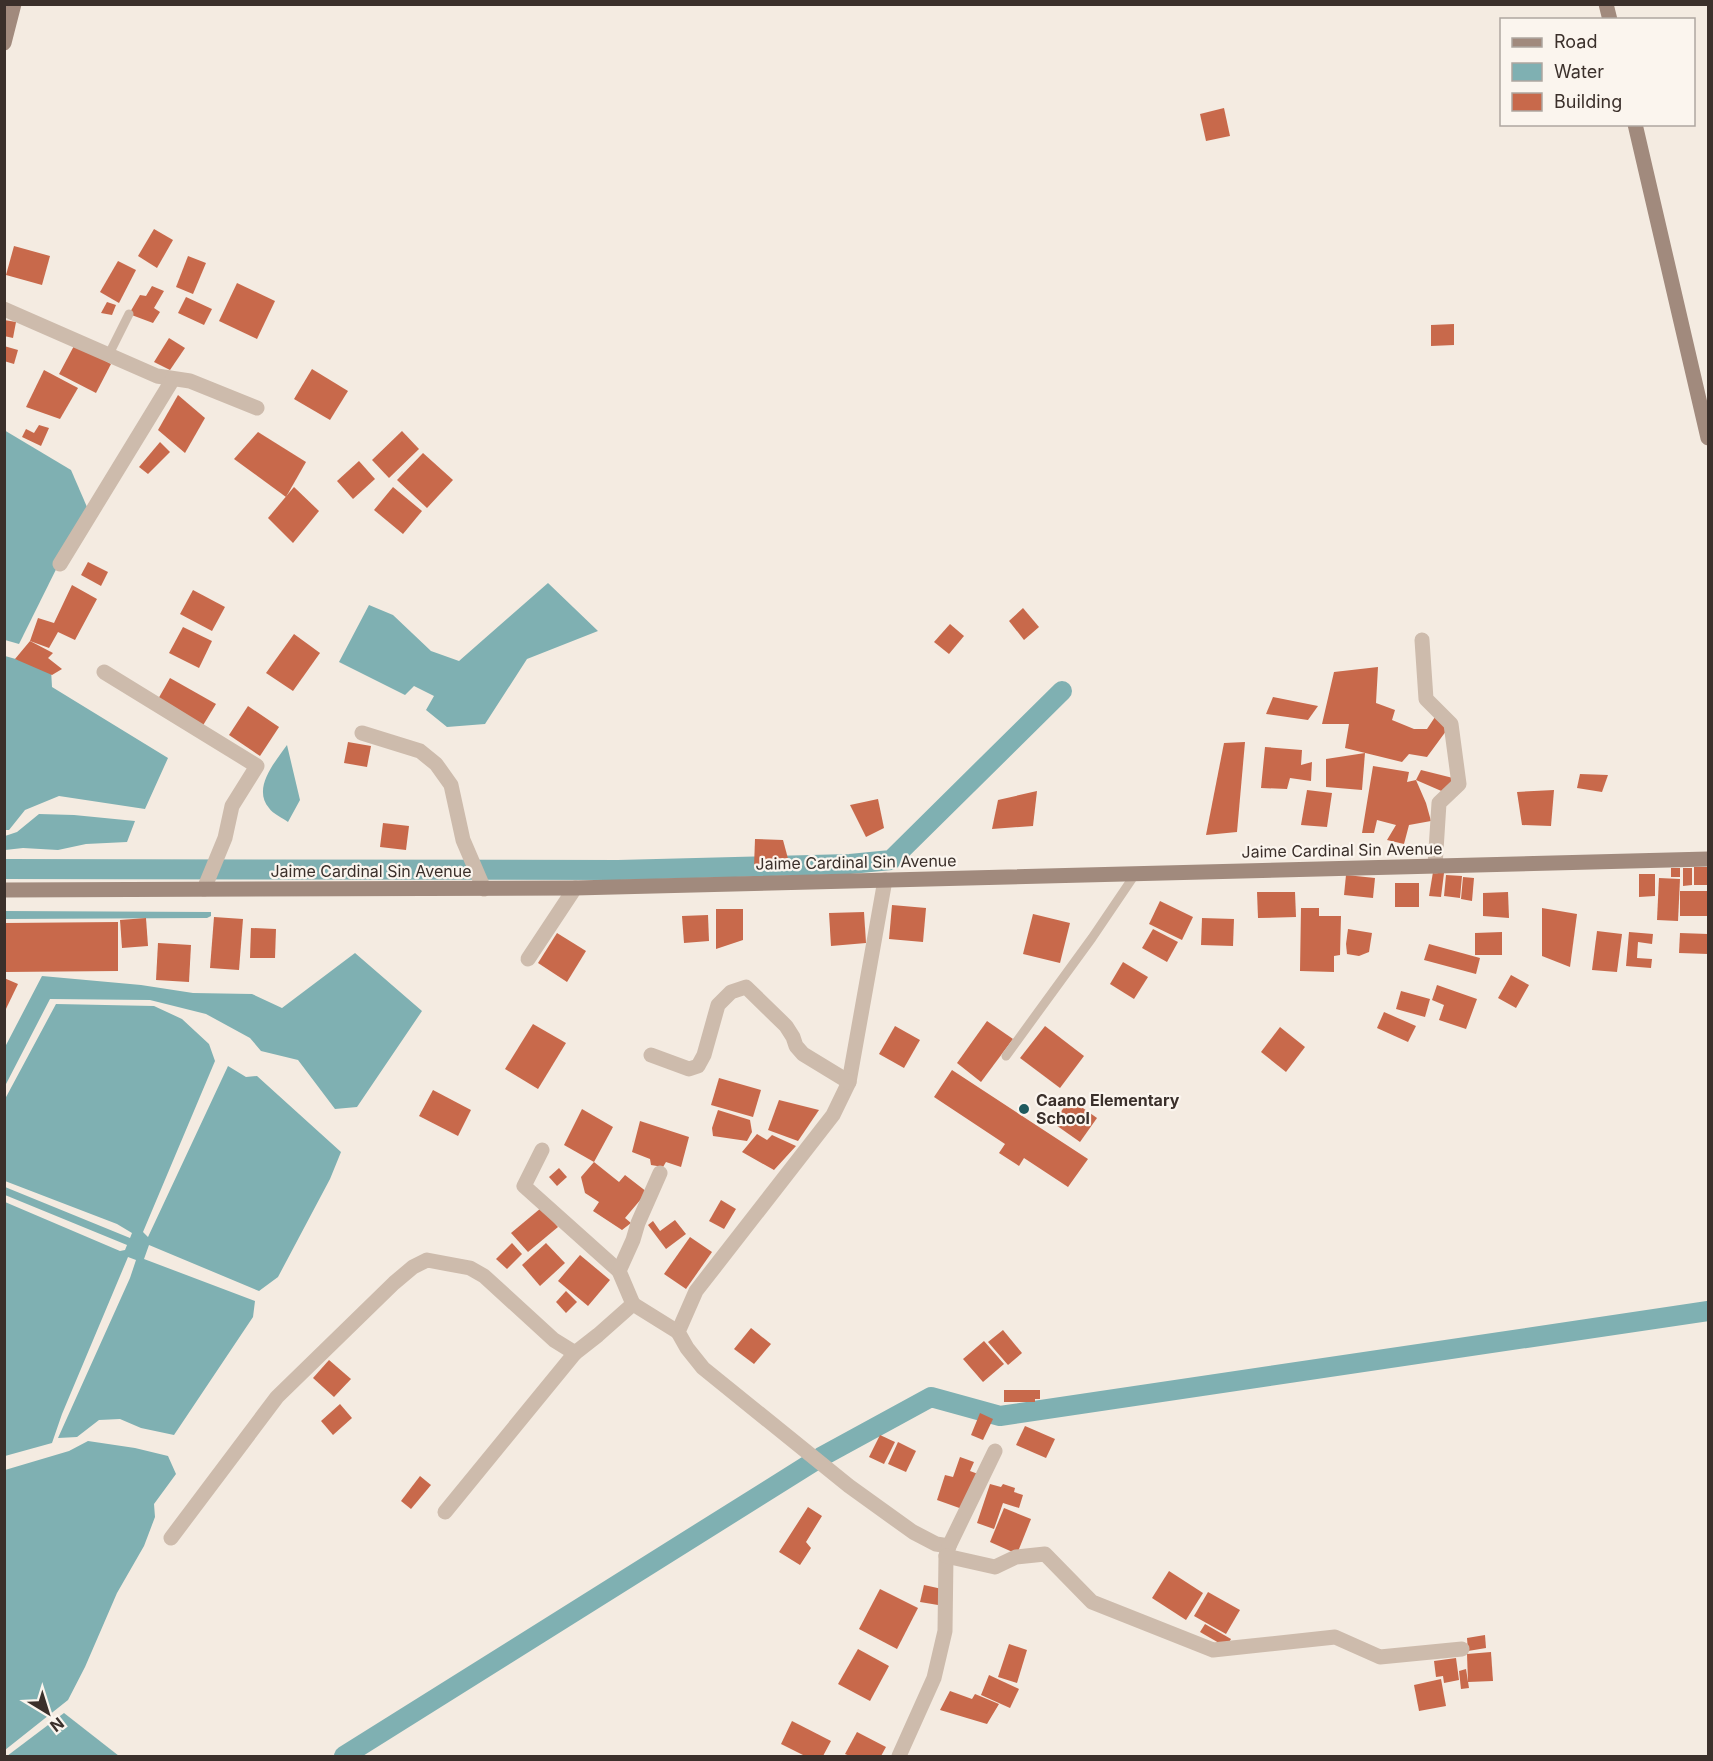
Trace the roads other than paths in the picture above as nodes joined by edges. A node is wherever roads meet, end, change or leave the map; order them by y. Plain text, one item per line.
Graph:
1 (14, 4) edge
2 (4, 43) edge
3 (1635, 126) edge
4 (4, 309) edge
5 (129, 314) dead end
6 (109, 354) junction
7 (174, 379) junction
8 (257, 408) dead end
9 (1708, 438) edge
10 (60, 564) dead end
11 (1422, 640) dead end
12 (104, 672) dead end
13 (362, 733) dead end
14 (1708, 859) edge
15 (1435, 866) junction
16 (1136, 873) junction
17 (885, 880) junction
18 (204, 888) junction
19 (484, 888) junction
20 (575, 888) junction
21 (4, 890) edge
22 (528, 959) dead end
23 (651, 1055) dead end
24 (1006, 1056) dead end
25 (849, 1082) junction
26 (542, 1150) dead end
27 (660, 1173) dead end
28 (619, 1270) junction
29 (633, 1304) junction
30 (678, 1332) junction
31 (575, 1353) junction
32 (995, 1451) dead end
33 (445, 1512) dead end
34 (171, 1538) dead end
35 (947, 1551) junction
36 (1462, 1648) dead end
37 (898, 1756) edge

1 - 2 main road
3 - 9 main road
4 - 6 street
5 - 6 lane
6 - 7 street
7 - 8 street
7 - 10 street
11 - 15 street
12 - 18 street
13 - 19 street
14 - 15 main road, Jaime Cardinal Sin Avenue
15 - 16 main road, Jaime Cardinal Sin Avenue
16 - 17 main road, Jaime Cardinal Sin Avenue
16 - 24 lane
17 - 20 main road, Jaime Cardinal Sin Avenue
17 - 25 street
18 - 19 main road, Jaime Cardinal Sin Avenue
18 - 21 main road, Jaime Cardinal Sin Avenue
19 - 20 main road, Jaime Cardinal Sin Avenue
20 - 22 street
23 - 25 street
25 - 30 street
26 - 28 street
27 - 28 street
28 - 29 street
29 - 30 street
29 - 31 street
30 - 35 street
31 - 33 street
31 - 34 street
32 - 35 street
35 - 36 street
35 - 37 street

